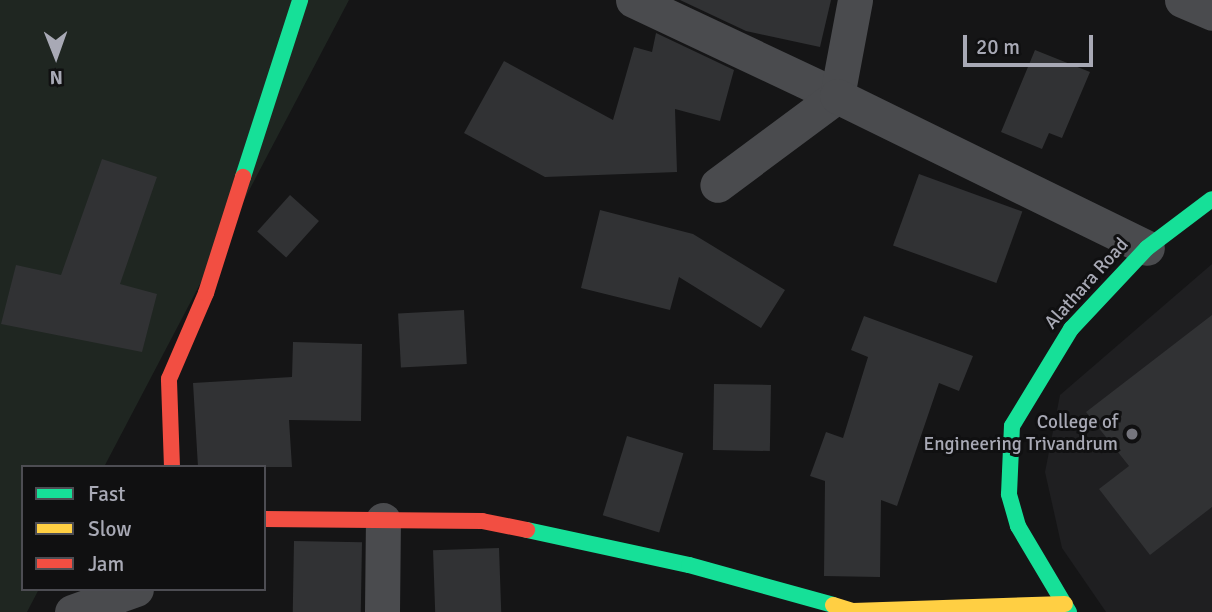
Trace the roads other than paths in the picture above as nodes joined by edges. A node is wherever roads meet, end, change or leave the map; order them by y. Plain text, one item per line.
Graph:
1 (300, 0) edge
2 (633, 0) edge
3 (855, 0) edge
4 (1182, 0) edge
5 (1212, 13) edge
6 (837, 96) junction
7 (717, 185) dead end
8 (1212, 199) edge
9 (1147, 248) junction
10 (172, 465) edge
11 (266, 519) edge
12 (383, 520) junction
13 (130, 591) edge
14 (1067, 608) edge
15 (72, 612) edge
16 (382, 612) edge

1 - 10 street
2 - 6 street
3 - 6 street
4 - 5 street
6 - 7 street
6 - 9 street
8 - 9 street, Alathara Road
9 - 14 street, Alathara Road
11 - 12 street
12 - 14 street
12 - 16 street
13 - 15 street

